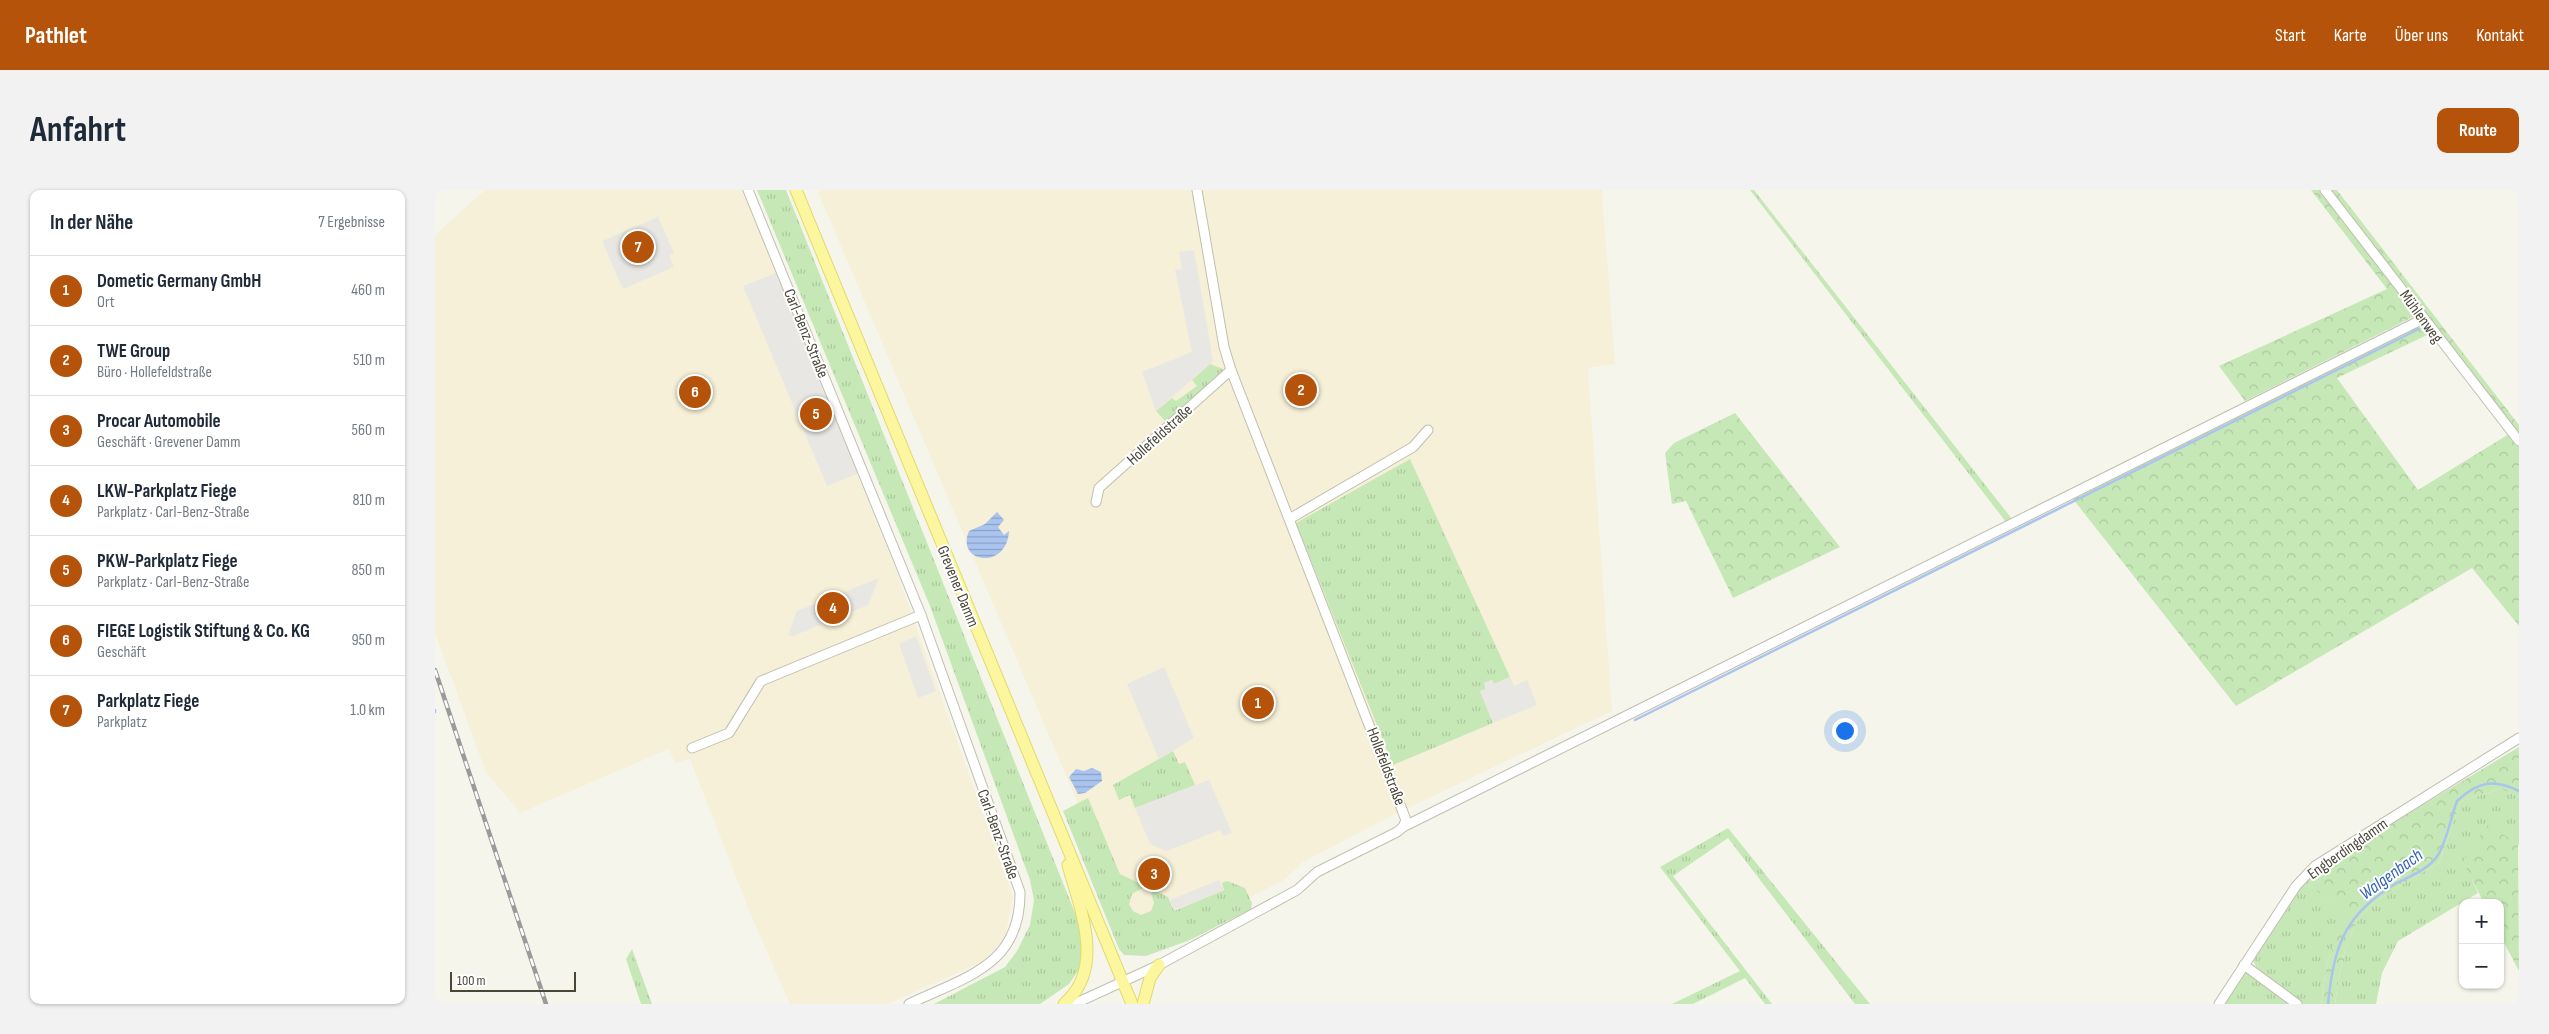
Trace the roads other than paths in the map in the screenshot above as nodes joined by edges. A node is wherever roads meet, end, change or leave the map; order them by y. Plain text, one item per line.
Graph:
1 (748, 190) edge
2 (796, 190) edge
3 (1197, 190) edge
4 (2325, 190) edge
5 (2423, 319) junction
6 (1231, 370) junction
7 (1428, 430) dead end
8 (2519, 441) edge
9 (1096, 502) dead end
10 (1291, 518) junction
11 (921, 615) junction
12 (2519, 738) edge
13 (691, 748) dead end
14 (1056, 822) junction
15 (1403, 827) junction
16 (1159, 965) junction
17 (2244, 965) junction
18 (1123, 982) junction
19 (909, 1004) edge
20 (1064, 1004) edge
21 (1074, 1004) edge
22 (1132, 1004) edge
23 (1143, 1004) edge
24 (2219, 1004) edge
25 (2297, 1004) edge

1 - 11 street, Carl-Benz-Straße
2 - 14 main road, Grevener Damm
3 - 6 street, Hollefeldstraße
4 - 5 street, Mühlenweg
5 - 8 street, Mühlenweg
5 - 15 street
6 - 9 street, Hollefeldstraße
6 - 10 street, Hollefeldstraße
7 - 10 street
10 - 15 street, Hollefeldstraße
11 - 13 street
11 - 19 street, Carl-Benz-Straße
12 - 17 street, Engberdingdamm
14 - 18 main road, Grevener Damm
14 - 20 main road
15 - 16 street, Hollefeldstraße
16 - 18 street, Hollefeldstraße
16 - 23 main road
17 - 24 street, Engberdingdamm
17 - 25 street
18 - 21 street, Hollefeldstraße
18 - 22 main road, Grevener Damm

